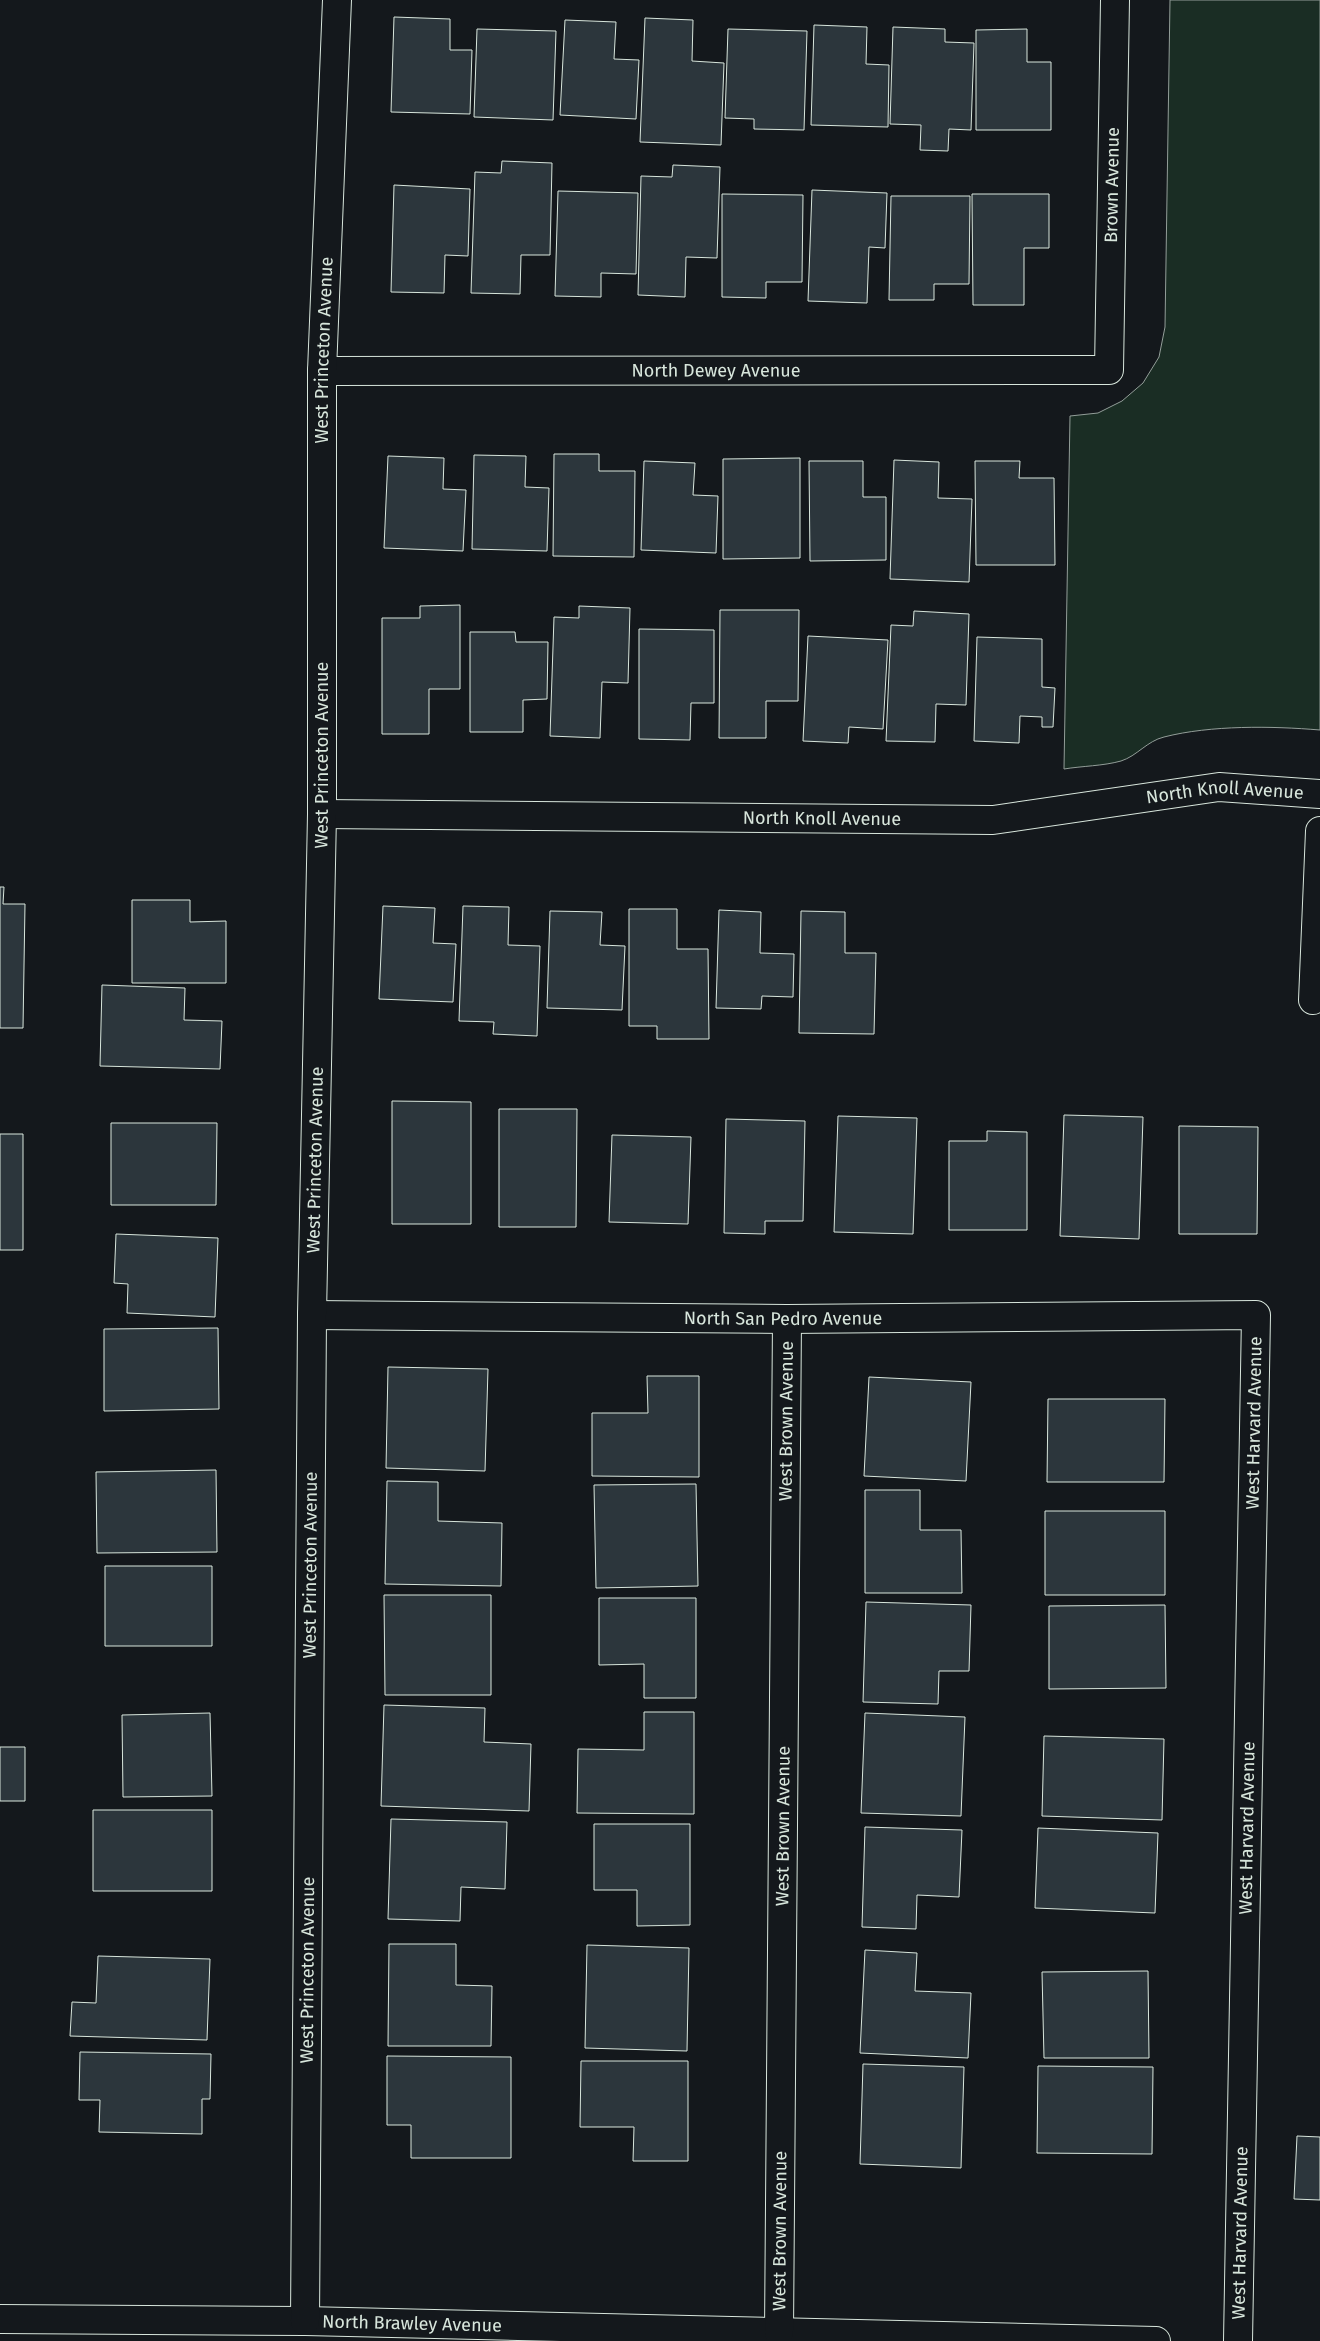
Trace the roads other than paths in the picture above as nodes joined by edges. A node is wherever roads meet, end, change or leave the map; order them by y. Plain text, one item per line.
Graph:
1 (337, 0) edge
2 (1115, 0) edge
3 (1108, 370) joint
4 (322, 371) junction
5 (1320, 794) edge
6 (322, 814) junction
7 (1320, 831) edge
8 (1313, 1000) dead end
9 (312, 1315) junction
10 (1256, 1315) joint
11 (787, 1320) junction
12 (0, 2319) edge
13 (305, 2321) junction
14 (65, 2330) edge
15 (779, 2332) junction
16 (1156, 2341) edge
17 (1238, 2341) edge

1 - 4 street, West Princeton Avenue
2 - 3 street, Brown Avenue
3 - 4 street, North Dewey Avenue
4 - 6 street, West Princeton Avenue
5 - 6 street, North Knoll Avenue
6 - 9 street, West Princeton Avenue
7 - 8 street
9 - 11 street, North San Pedro Avenue
9 - 13 street, West Princeton Avenue
10 - 11 street, North San Pedro Avenue
10 - 17 street, West Harvard Avenue
11 - 15 street, West Brown Avenue
12 - 14 street, North Brawley Avenue
13 - 14 street, North Brawley Avenue
13 - 15 street, North Brawley Avenue
15 - 16 street, North Brawley Avenue

